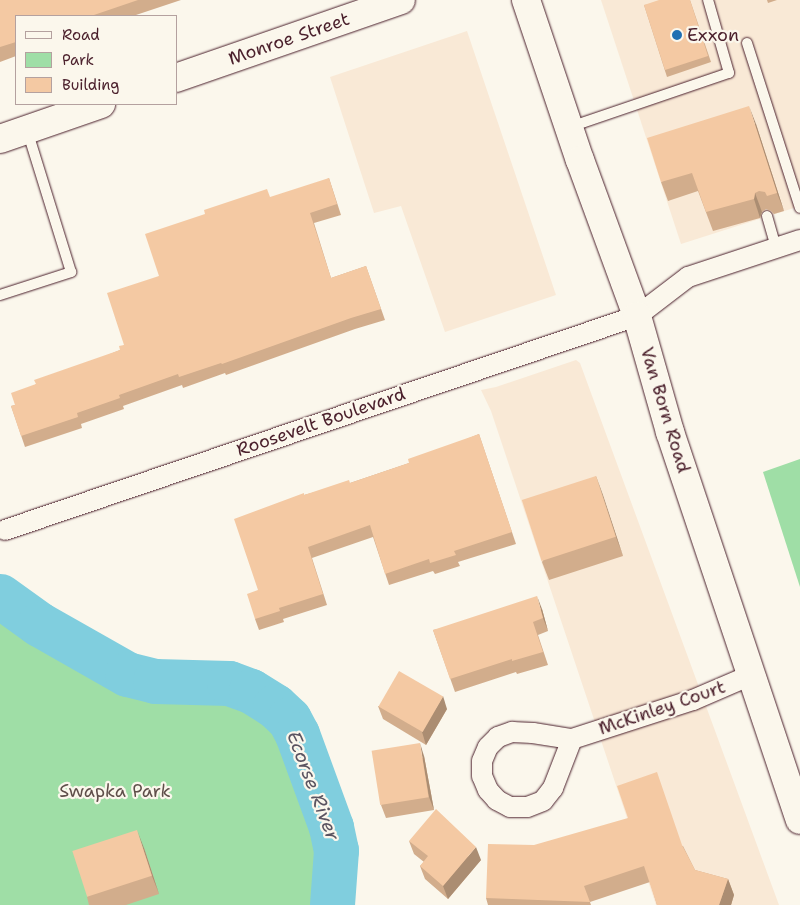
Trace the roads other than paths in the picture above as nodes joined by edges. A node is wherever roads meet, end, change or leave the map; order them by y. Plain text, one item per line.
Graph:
1 (401, 0) edge
2 (526, 0) edge
3 (708, 0) edge
4 (747, 43) dead end
5 (178, 77) edge
6 (98, 105) edge
7 (569, 127) junction
8 (27, 130) junction
9 (0, 139) edge
10 (800, 208) edge
11 (768, 216) dead end
12 (800, 240) edge
13 (776, 248) junction
14 (0, 295) edge
15 (637, 316) junction
16 (5, 530) dead end
17 (752, 675) junction
18 (572, 739) junction
19 (800, 820) edge

1 - 5 main road, Monroe Street
2 - 7 main road, Van Born Road
3 - 7 lane
4 - 10 lane
6 - 8 main road
7 - 15 main road, Van Born Road
8 - 9 main road
8 - 14 lane
11 - 13 lane
12 - 13 street, Roosevelt Boulevard
13 - 15 street, Roosevelt Boulevard
15 - 16 street, Roosevelt Boulevard
15 - 17 main road, Van Born Road
17 - 18 street, McKinley Court
17 - 19 main road, Van Born Road
18 - 18 street, McKinley Court

